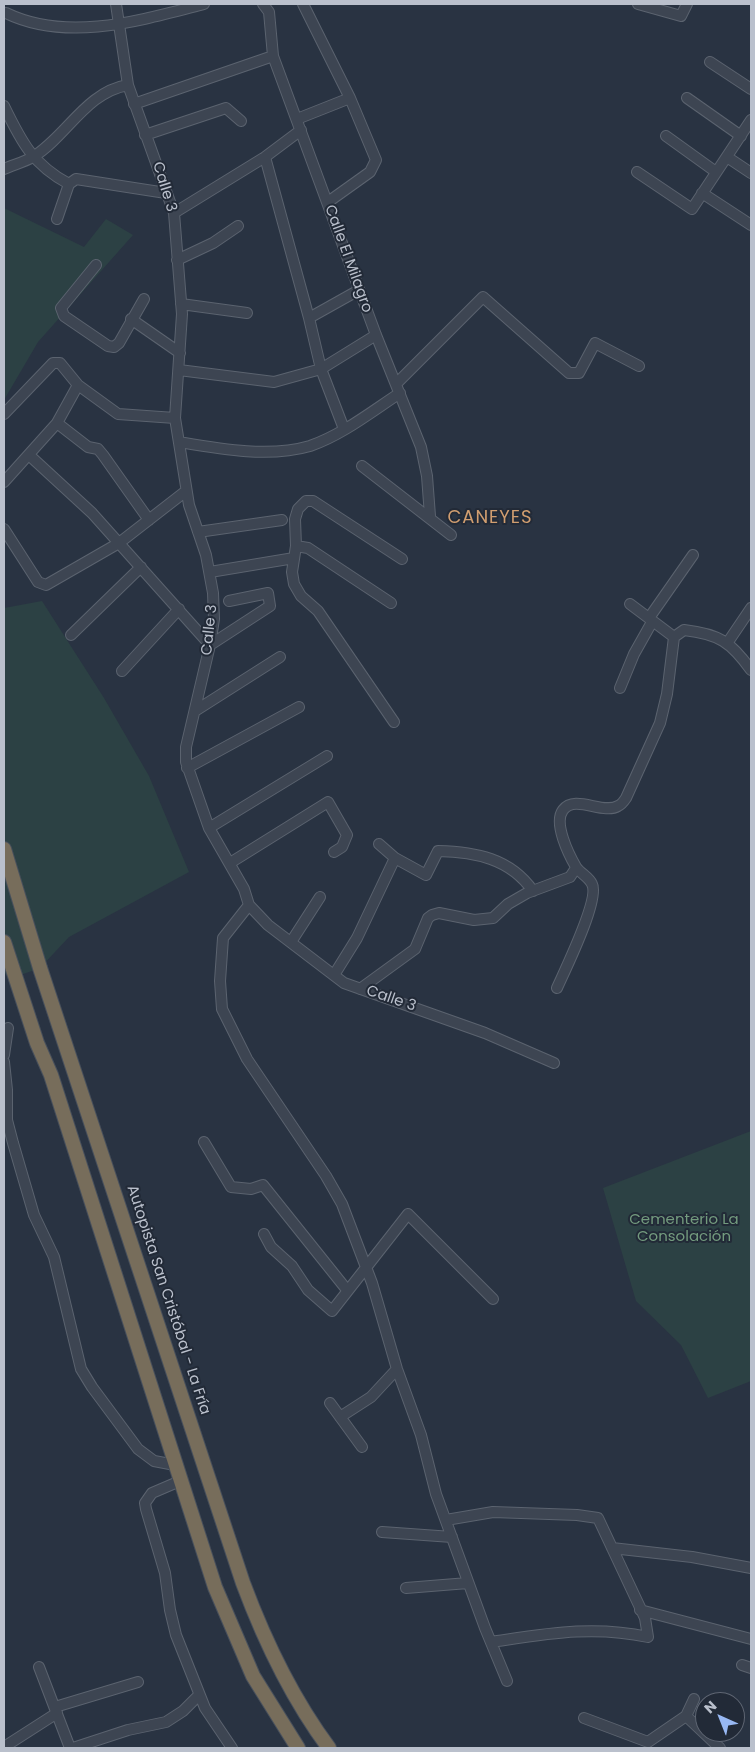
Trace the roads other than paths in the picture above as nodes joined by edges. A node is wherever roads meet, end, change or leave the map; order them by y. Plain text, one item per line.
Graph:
1 (116, 4) edge
2 (204, 4) edge
3 (263, 4) edge
4 (303, 4) edge
5 (638, 4) edge
6 (686, 4) edge
7 (6, 13) dead end
8 (118, 26) junction
9 (273, 56) junction
10 (710, 62) dead end
11 (128, 85) junction
12 (751, 89) edge
13 (350, 98) junction
14 (687, 98) dead end
15 (134, 104) junction
16 (4, 106) edge
17 (297, 119) junction
18 (751, 120) edge
19 (241, 121) dead end
20 (301, 130) junction
21 (146, 135) junction
22 (666, 136) dead end
23 (741, 136) junction
24 (32, 157) junction
25 (265, 157) junction
26 (727, 157) junction
27 (4, 169) edge
28 (637, 172) dead end
29 (716, 172) junction
30 (751, 173) edge
31 (69, 184) junction
32 (166, 193) junction
33 (702, 193) junction
34 (328, 202) junction
35 (174, 213) junction
36 (57, 220) dead end
37 (751, 225) edge
38 (238, 226) dead end
39 (177, 260) junction
40 (96, 264) dead end
41 (359, 290) junction
42 (144, 299) dead end
43 (181, 304) junction
44 (247, 312) dead end
45 (309, 318) junction
46 (131, 319) junction
47 (376, 335) junction
48 (180, 353) junction
49 (638, 366) dead end
50 (320, 369) junction
51 (179, 370) junction
52 (78, 385) junction
53 (398, 389) junction
54 (4, 414) edge
55 (175, 418) junction
56 (56, 423) junction
57 (344, 429) junction
58 (180, 442) junction
59 (29, 455) junction
60 (362, 466) dead end
61 (4, 482) edge
62 (186, 491) junction
63 (430, 516) junction
64 (149, 520) junction
65 (282, 520) dead end
66 (4, 529) edge
67 (198, 532) junction
68 (451, 535) dead end
69 (119, 543) junction
70 (296, 546) junction
71 (692, 556) dead end
72 (294, 558) junction
73 (402, 559) dead end
74 (141, 566) junction
75 (210, 572) junction
76 (228, 601) dead end
77 (391, 603) dead end
78 (630, 604) dead end
79 (751, 608) edge
80 (179, 609) junction
81 (650, 620) junction
82 (70, 635) dead end
83 (674, 637) junction
84 (728, 642) junction
85 (210, 645) junction
86 (280, 657) dead end
87 (751, 670) edge
88 (122, 671) dead end
89 (620, 688) dead end
90 (299, 707) dead end
91 (195, 711) junction
92 (394, 722) dead end
93 (327, 756) dead end
94 (188, 768) junction
95 (209, 828) junction
96 (379, 844) dead end
97 (4, 849) edge
98 (334, 852) dead end
99 (395, 858) junction
100 (230, 863) junction
101 (576, 868) junction
102 (533, 890) junction
103 (320, 897) dead end
104 (249, 905) junction
105 (4, 942) edge
106 (291, 942) junction
107 (334, 975) junction
108 (557, 988) dead end
109 (360, 989) junction
110 (8, 1028) dead end
111 (4, 1055) edge
112 (4, 1062) edge
113 (554, 1063) dead end
114 (204, 1142) dead end
115 (264, 1234) dead end
116 (367, 1269) junction
117 (348, 1290) junction
118 (493, 1299) dead end
119 (397, 1369) junction
120 (330, 1403) dead end
121 (340, 1416) junction
122 (362, 1447) dead end
123 (175, 1465) junction
124 (180, 1481) junction
125 (446, 1520) junction
126 (382, 1532) dead end
127 (452, 1537) junction
128 (612, 1548) junction
129 (751, 1568) edge
130 (468, 1583) junction
131 (406, 1588) dead end
132 (640, 1610) junction
133 (751, 1639) edge
134 (491, 1642) junction
135 (39, 1667) dead end
136 (507, 1681) dead end
137 (138, 1682) dead end
138 (199, 1694) junction
139 (694, 1699) dead end
140 (56, 1710) junction
141 (686, 1716) junction
142 (584, 1718) dead end
143 (4, 1747) edge
144 (71, 1747) edge
145 (58, 1748) edge
146 (232, 1748) edge
147 (298, 1748) edge
148 (329, 1748) edge
149 (720, 1748) edge

1 - 8 street, Calle 3
2 - 8 street
3 - 9 street, Calle El Milagro
4 - 13 street
5 - 6 street
7 - 8 street
8 - 11 street, Calle 3
9 - 15 street
9 - 17 street, Calle El Milagro
10 - 12 street
11 - 15 street, Calle 3
11 - 24 street
13 - 17 street
13 - 34 street
14 - 23 street
15 - 21 street, Calle 3
16 - 24 street
17 - 20 street, Calle El Milagro
18 - 23 street
19 - 21 street
20 - 25 street
20 - 34 street, Calle El Milagro
21 - 32 street, Calle 3
22 - 29 street
23 - 26 street
24 - 27 street
24 - 31 street
25 - 35 street
25 - 45 street
26 - 29 street
26 - 30 street
28 - 33 street
29 - 33 street
31 - 32 street
31 - 36 street
32 - 35 street, Calle 3
33 - 37 street
34 - 41 street, Calle El Milagro
35 - 39 street, Calle 3
38 - 39 street
39 - 43 street, Calle 3
40 - 46 street
41 - 45 street
41 - 47 street, Calle El Milagro
42 - 46 street
43 - 44 street
43 - 48 street, Calle 3
45 - 50 street
46 - 48 street
47 - 50 street
47 - 53 street, Calle El Milagro
48 - 51 street, Calle 3
49 - 53 street
50 - 51 street
50 - 57 street
51 - 55 street, Calle 3
52 - 54 street
52 - 55 street
52 - 56 street
53 - 57 street
53 - 63 street, Calle El Milagro
55 - 58 street, Calle 3
56 - 59 street
56 - 64 street
57 - 58 street
58 - 62 street, Calle 3
59 - 61 street
59 - 69 street
60 - 63 street
62 - 64 street
62 - 67 street, Calle 3
63 - 68 street
64 - 69 street
65 - 67 street
66 - 69 street
67 - 75 street, Calle 3
69 - 74 street
70 - 72 street
70 - 73 street
70 - 77 street
71 - 81 street
72 - 75 street
72 - 92 street
74 - 80 street
74 - 82 street
75 - 85 street, Calle 3
76 - 85 street
78 - 81 street
79 - 84 street
80 - 85 street
80 - 88 street
81 - 83 street
81 - 89 street
83 - 84 street
83 - 101 street
84 - 87 street
85 - 91 street, Calle 3
86 - 91 street
90 - 94 street
91 - 94 street, Calle 3
93 - 95 street
94 - 95 street, Calle 3
95 - 100 street, Calle 3
96 - 99 street
97 - 148 highway, Autopista San Cristóbal - La Fría
98 - 100 street
99 - 102 street
99 - 107 street
100 - 104 street, Calle 3
101 - 102 street
101 - 108 street
102 - 109 street
103 - 106 street
104 - 106 street, Calle 3
104 - 116 street
105 - 123 highway
106 - 107 street, Calle 3
107 - 109 street, Calle 3
109 - 113 street, Calle 3
110 - 111 street
112 - 123 street
114 - 117 street
115 - 117 street
116 - 117 street
116 - 118 street
116 - 119 street
119 - 121 street
119 - 125 street
120 - 121 street
121 - 122 street
123 - 124 highway
124 - 138 street
124 - 147 highway
125 - 127 street
125 - 128 street
126 - 127 street
127 - 130 street
128 - 129 street
128 - 132 street
130 - 131 street
130 - 134 street
132 - 133 street
132 - 134 street
134 - 136 street
135 - 140 street
137 - 140 street
138 - 144 street
138 - 146 street
139 - 141 street
140 - 143 street
140 - 144 street
141 - 142 street
141 - 149 street
144 - 145 street

